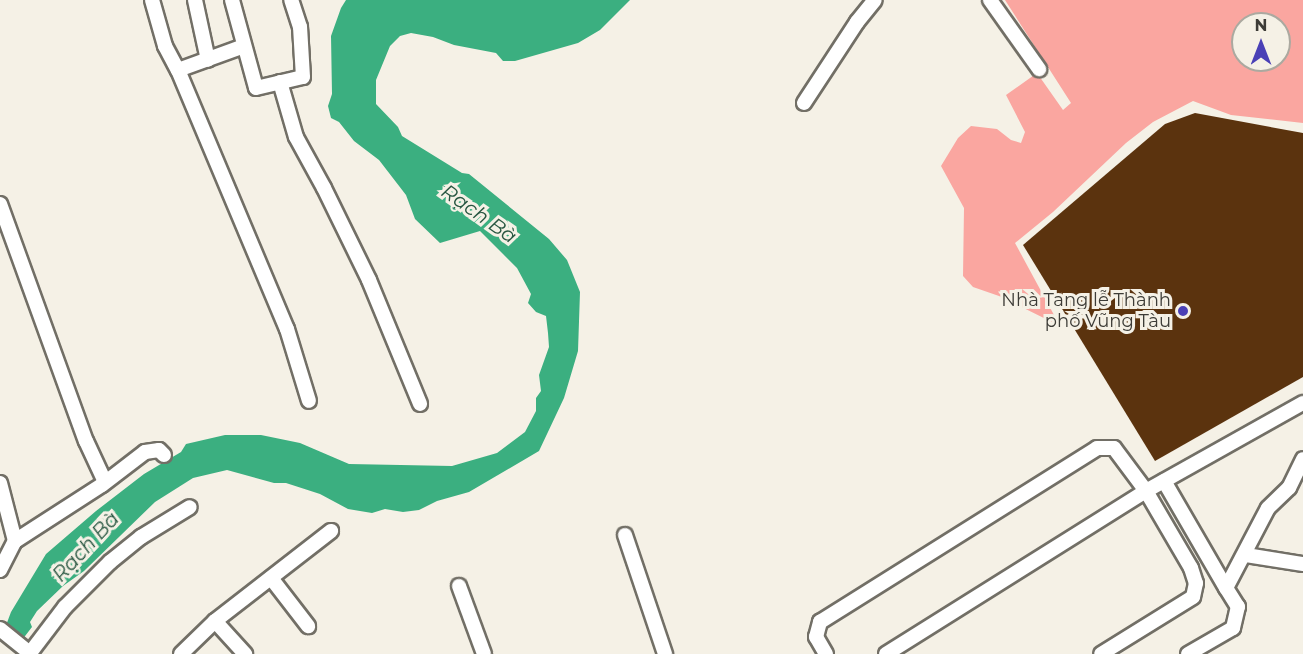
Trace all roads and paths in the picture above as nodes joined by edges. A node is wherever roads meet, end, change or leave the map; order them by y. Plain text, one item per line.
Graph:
1 (152, 0) edge
2 (195, 0) edge
3 (232, 0) edge
4 (291, 0) edge
5 (875, 0) edge
6 (990, 0) edge
7 (244, 46) junction
8 (207, 60) junction
9 (1039, 69) dead end
10 (178, 70) junction
11 (280, 82) junction
12 (804, 103) dead end
13 (0, 204) edge
14 (309, 401) dead end
15 (1303, 403) edge
16 (420, 404) dead end
17 (164, 455) dead end
18 (1303, 459) edge
19 (1164, 481) junction
20 (0, 483) edge
21 (105, 483) junction
22 (1146, 491) junction
23 (190, 507) dead end
24 (331, 531) dead end
25 (625, 535) dead end
26 (15, 541) junction
27 (1246, 555) junction
28 (1303, 564) edge
29 (0, 570) edge
30 (271, 578) junction
31 (459, 586) dead end
32 (1226, 588) junction
33 (215, 621) junction
34 (308, 626) dead end
35 (0, 629) edge
36 (27, 650) edge
37 (181, 654) edge
38 (245, 654) edge
39 (484, 654) edge
40 (665, 654) edge
41 (826, 654) edge
42 (886, 654) edge
43 (1101, 654) edge
44 (1188, 654) edge

1 - 10 street
2 - 8 street
3 - 7 street
4 - 11 street
5 - 12 street
6 - 9 street
7 - 8 street
7 - 11 street
8 - 10 street
10 - 14 street
11 - 16 street
13 - 21 street
15 - 19 street
17 - 21 street
18 - 27 street
19 - 22 street
19 - 32 street
20 - 26 street
21 - 26 street
22 - 41 street
22 - 42 street
22 - 43 street
23 - 36 street
24 - 30 street
25 - 40 street
26 - 29 street
27 - 28 street
27 - 32 street
30 - 33 street
30 - 34 street
31 - 39 street
32 - 44 street
33 - 37 street
33 - 38 street
35 - 36 street

